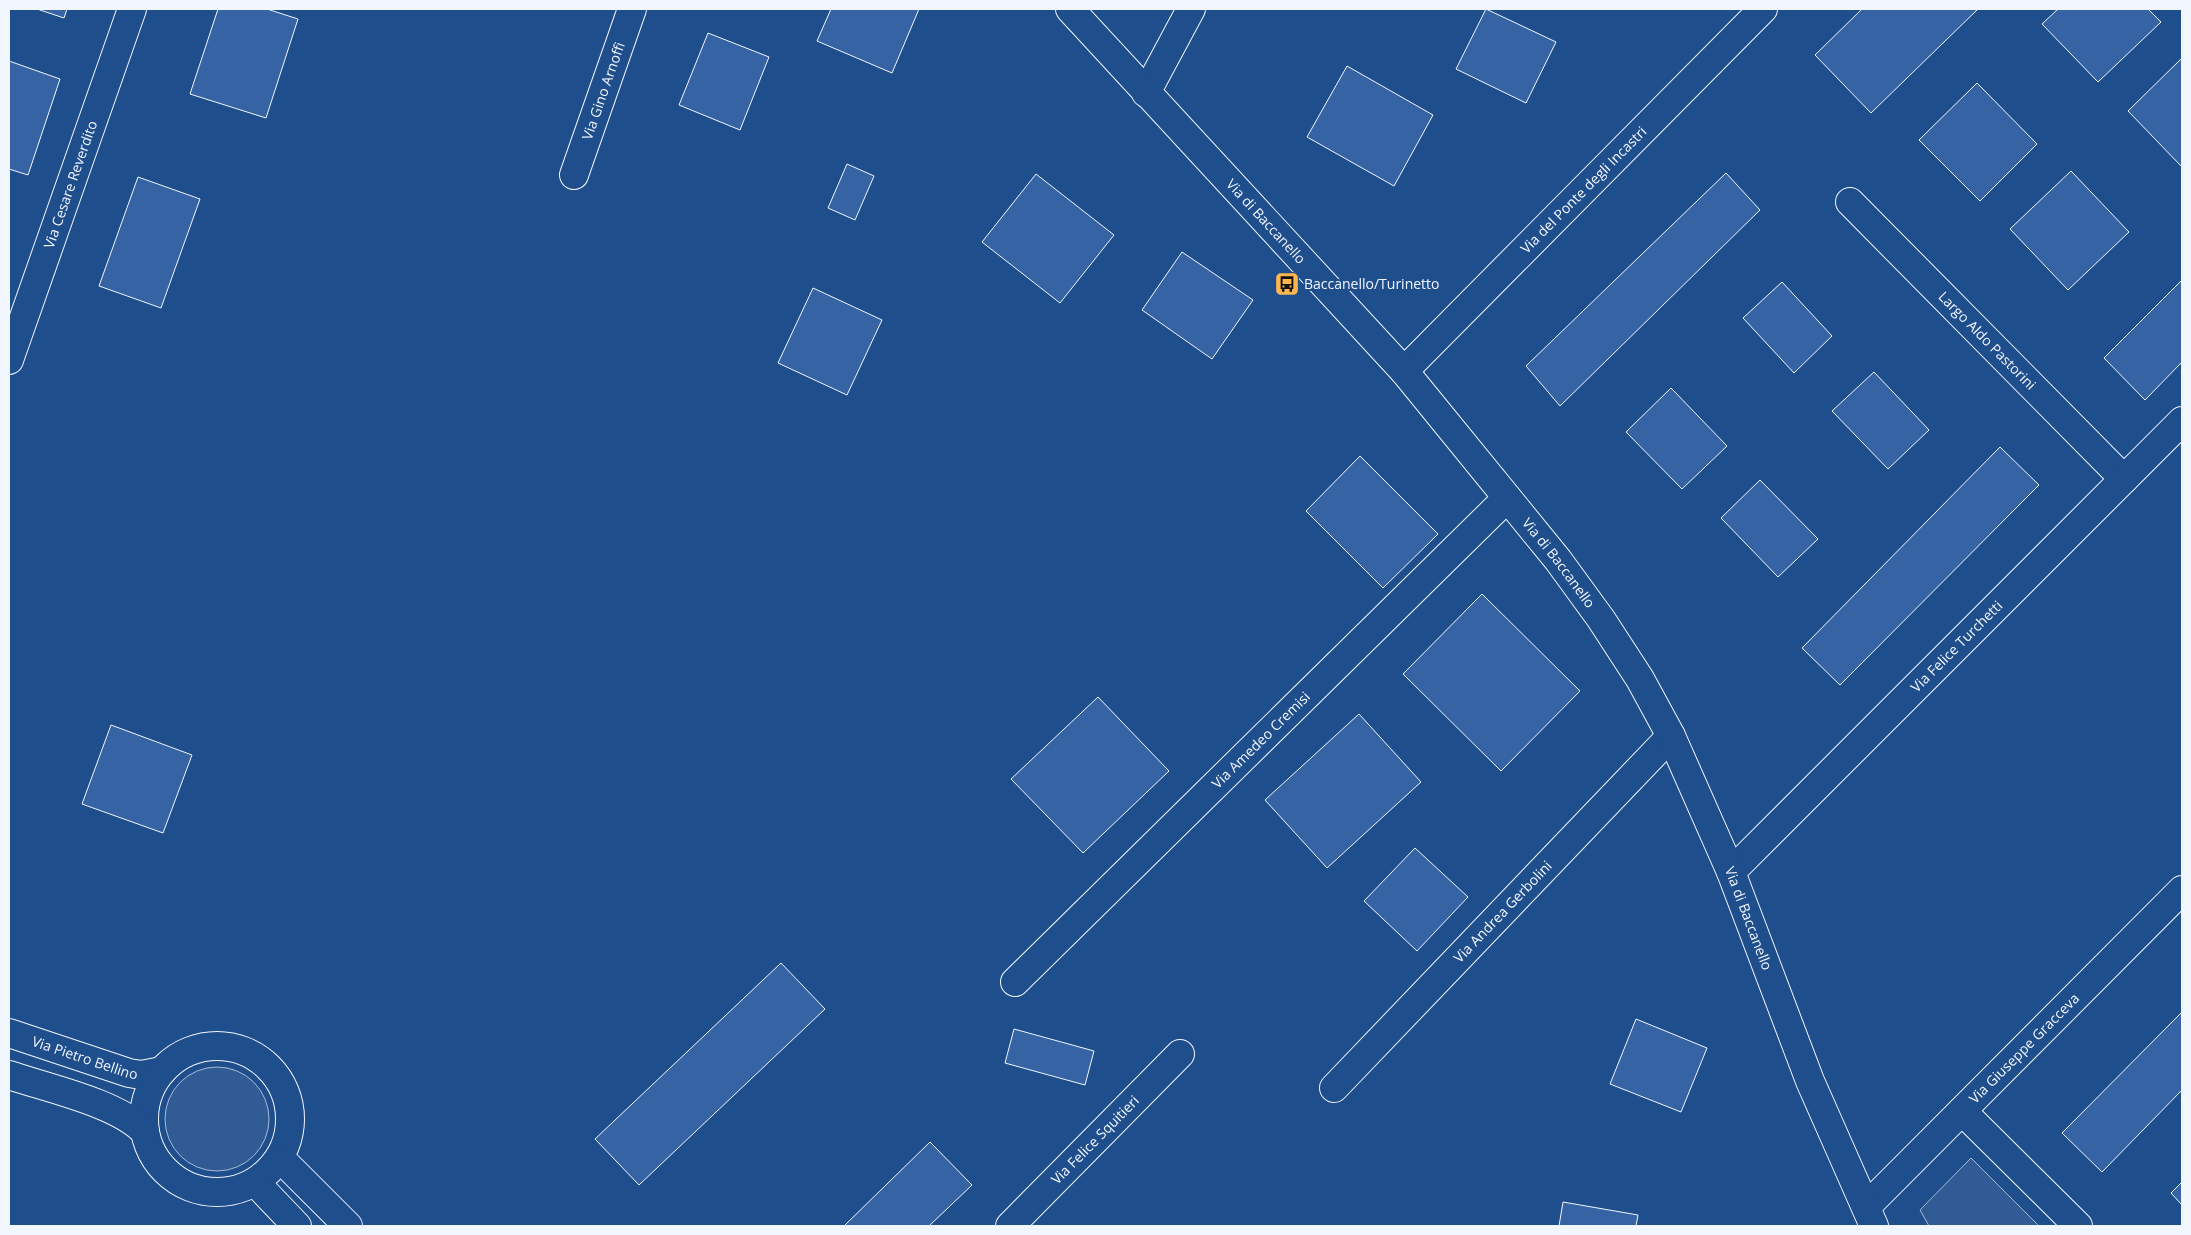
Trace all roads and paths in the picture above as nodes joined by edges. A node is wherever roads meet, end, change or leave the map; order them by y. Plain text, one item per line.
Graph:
1 (132, 9) edge
2 (632, 9) edge
3 (1070, 9) edge
4 (1191, 9) edge
5 (1763, 9) edge
6 (1146, 94) junction
7 (574, 175) dead end
8 (1850, 202) dead end
9 (9, 360) edge
10 (1404, 372) junction
11 (2182, 421) edge
12 (2124, 479) junction
13 (1507, 498) junction
14 (1671, 736) junction
15 (1731, 872) junction
16 (2182, 890) edge
17 (1015, 982) dead end
18 (9, 1033) edge
19 (1180, 1054) dead end
20 (162, 1071) junction
21 (9, 1075) edge
22 (1334, 1088) dead end
23 (1962, 1111) junction
24 (145, 1132) junction
25 (280, 1158) junction
26 (255, 1182) junction
27 (1870, 1217) edge
28 (297, 1226) edge
29 (348, 1226) edge
30 (1010, 1226) edge
31 (2078, 1226) edge

1 - 9 street, Via Cesare Reverdito
2 - 7 street, Via Gino Arnoffi
3 - 6 street, Via di Baccanello
4 - 6 street
5 - 10 street, Via del Ponte degli Incastri
6 - 10 street, Via di Baccanello
8 - 12 street, Largo Aldo Pastorini
10 - 13 street, Via di Baccanello
11 - 12 street, Via Felice Turchetti
12 - 15 street, Via Felice Turchetti
13 - 14 street, Via di Baccanello
13 - 17 street, Via Amedeo Cremisi
14 - 15 street, Via di Baccanello
14 - 22 street, Via Andrea Gerbolini
15 - 27 street, Via di Baccanello
16 - 23 street, Via Giuseppe Gracceva
18 - 20 street, Via Pietro Bellino
19 - 30 street, Via Felice Squitieri
20 - 24 street
20 - 25 street
21 - 24 street
23 - 27 street, Via Giuseppe Gracceva
23 - 31 street
24 - 26 street
25 - 26 street
25 - 29 street
26 - 28 street

